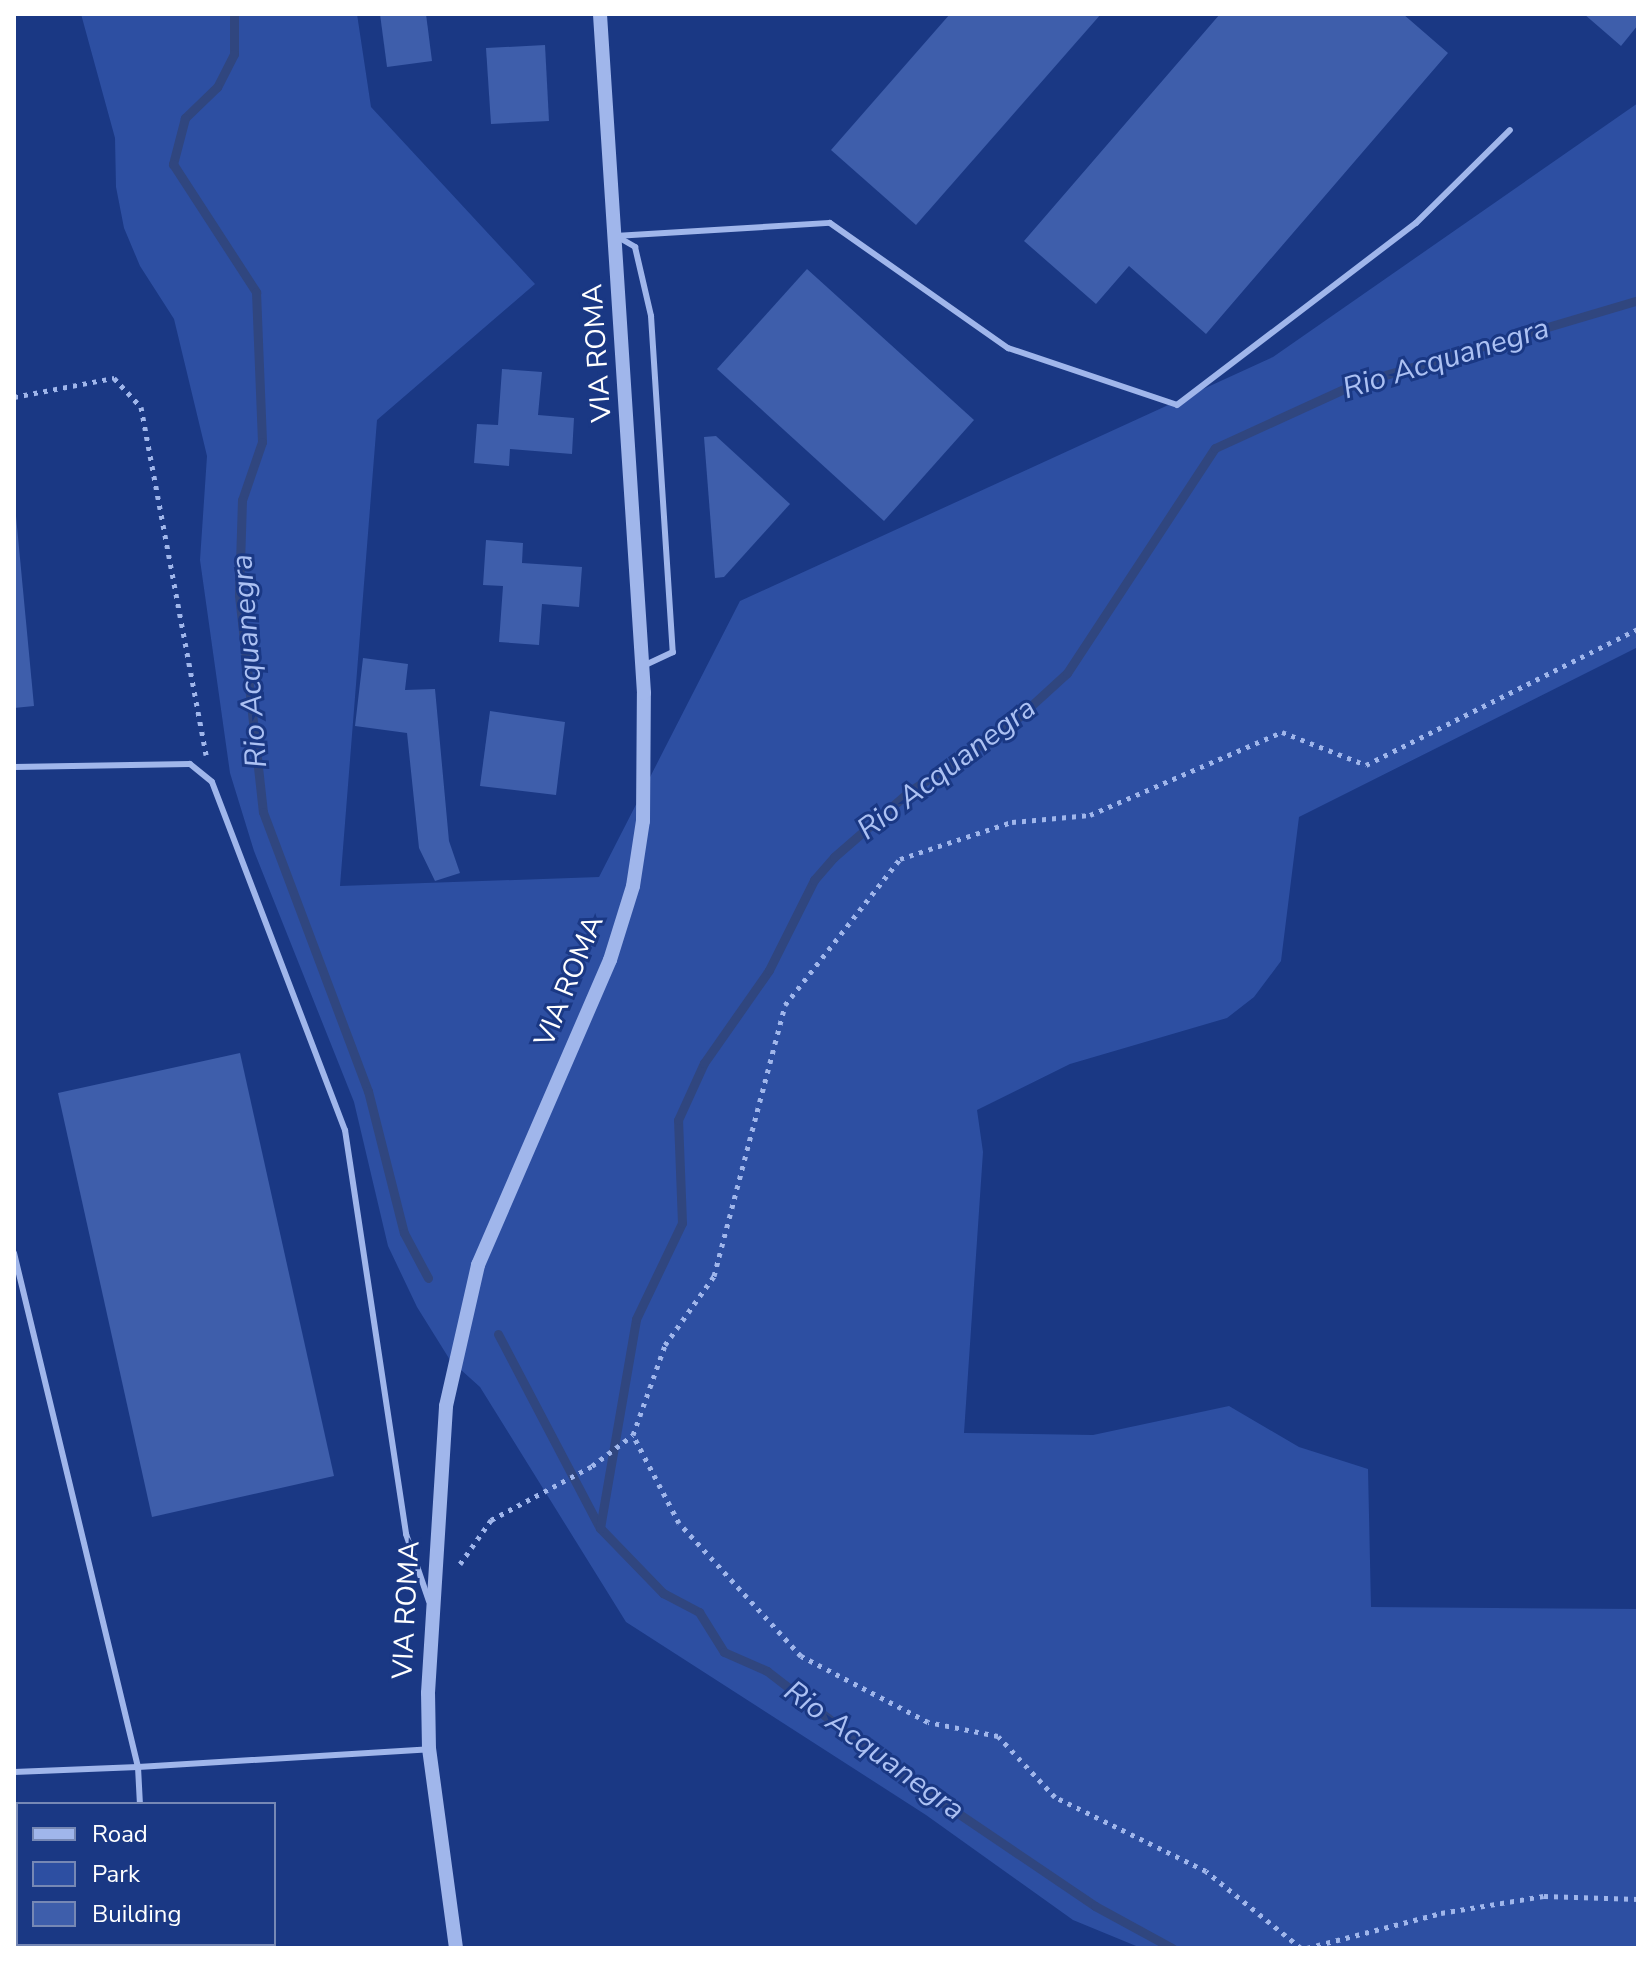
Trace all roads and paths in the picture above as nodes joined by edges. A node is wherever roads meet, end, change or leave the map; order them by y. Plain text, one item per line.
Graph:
1 (600, 14) edge
2 (1510, 130) dead end
3 (615, 236) junction
4 (14, 397) edge
5 (1638, 629) edge
6 (643, 666) junction
7 (14, 767) edge
8 (212, 782) junction
9 (14, 1253) edge
10 (633, 1435) junction
11 (456, 1568) dead end
12 (430, 1604) junction
13 (429, 1749) junction
14 (138, 1767) junction
15 (14, 1772) edge
16 (140, 1802) edge
17 (1638, 1899) edge
18 (456, 1948) edge
19 (1304, 1948) edge

1 - 3 street, VIA ROMA
2 - 3 lane
3 - 6 street, VIA ROMA
3 - 6 lane
4 - 8 path
5 - 10 path
6 - 12 street, VIA ROMA
7 - 8 lane
8 - 12 lane
9 - 14 lane
10 - 11 path
10 - 19 path
12 - 13 street, VIA ROMA
13 - 14 lane
13 - 18 street, VIA ROMA
14 - 15 lane
14 - 16 lane
17 - 19 path

